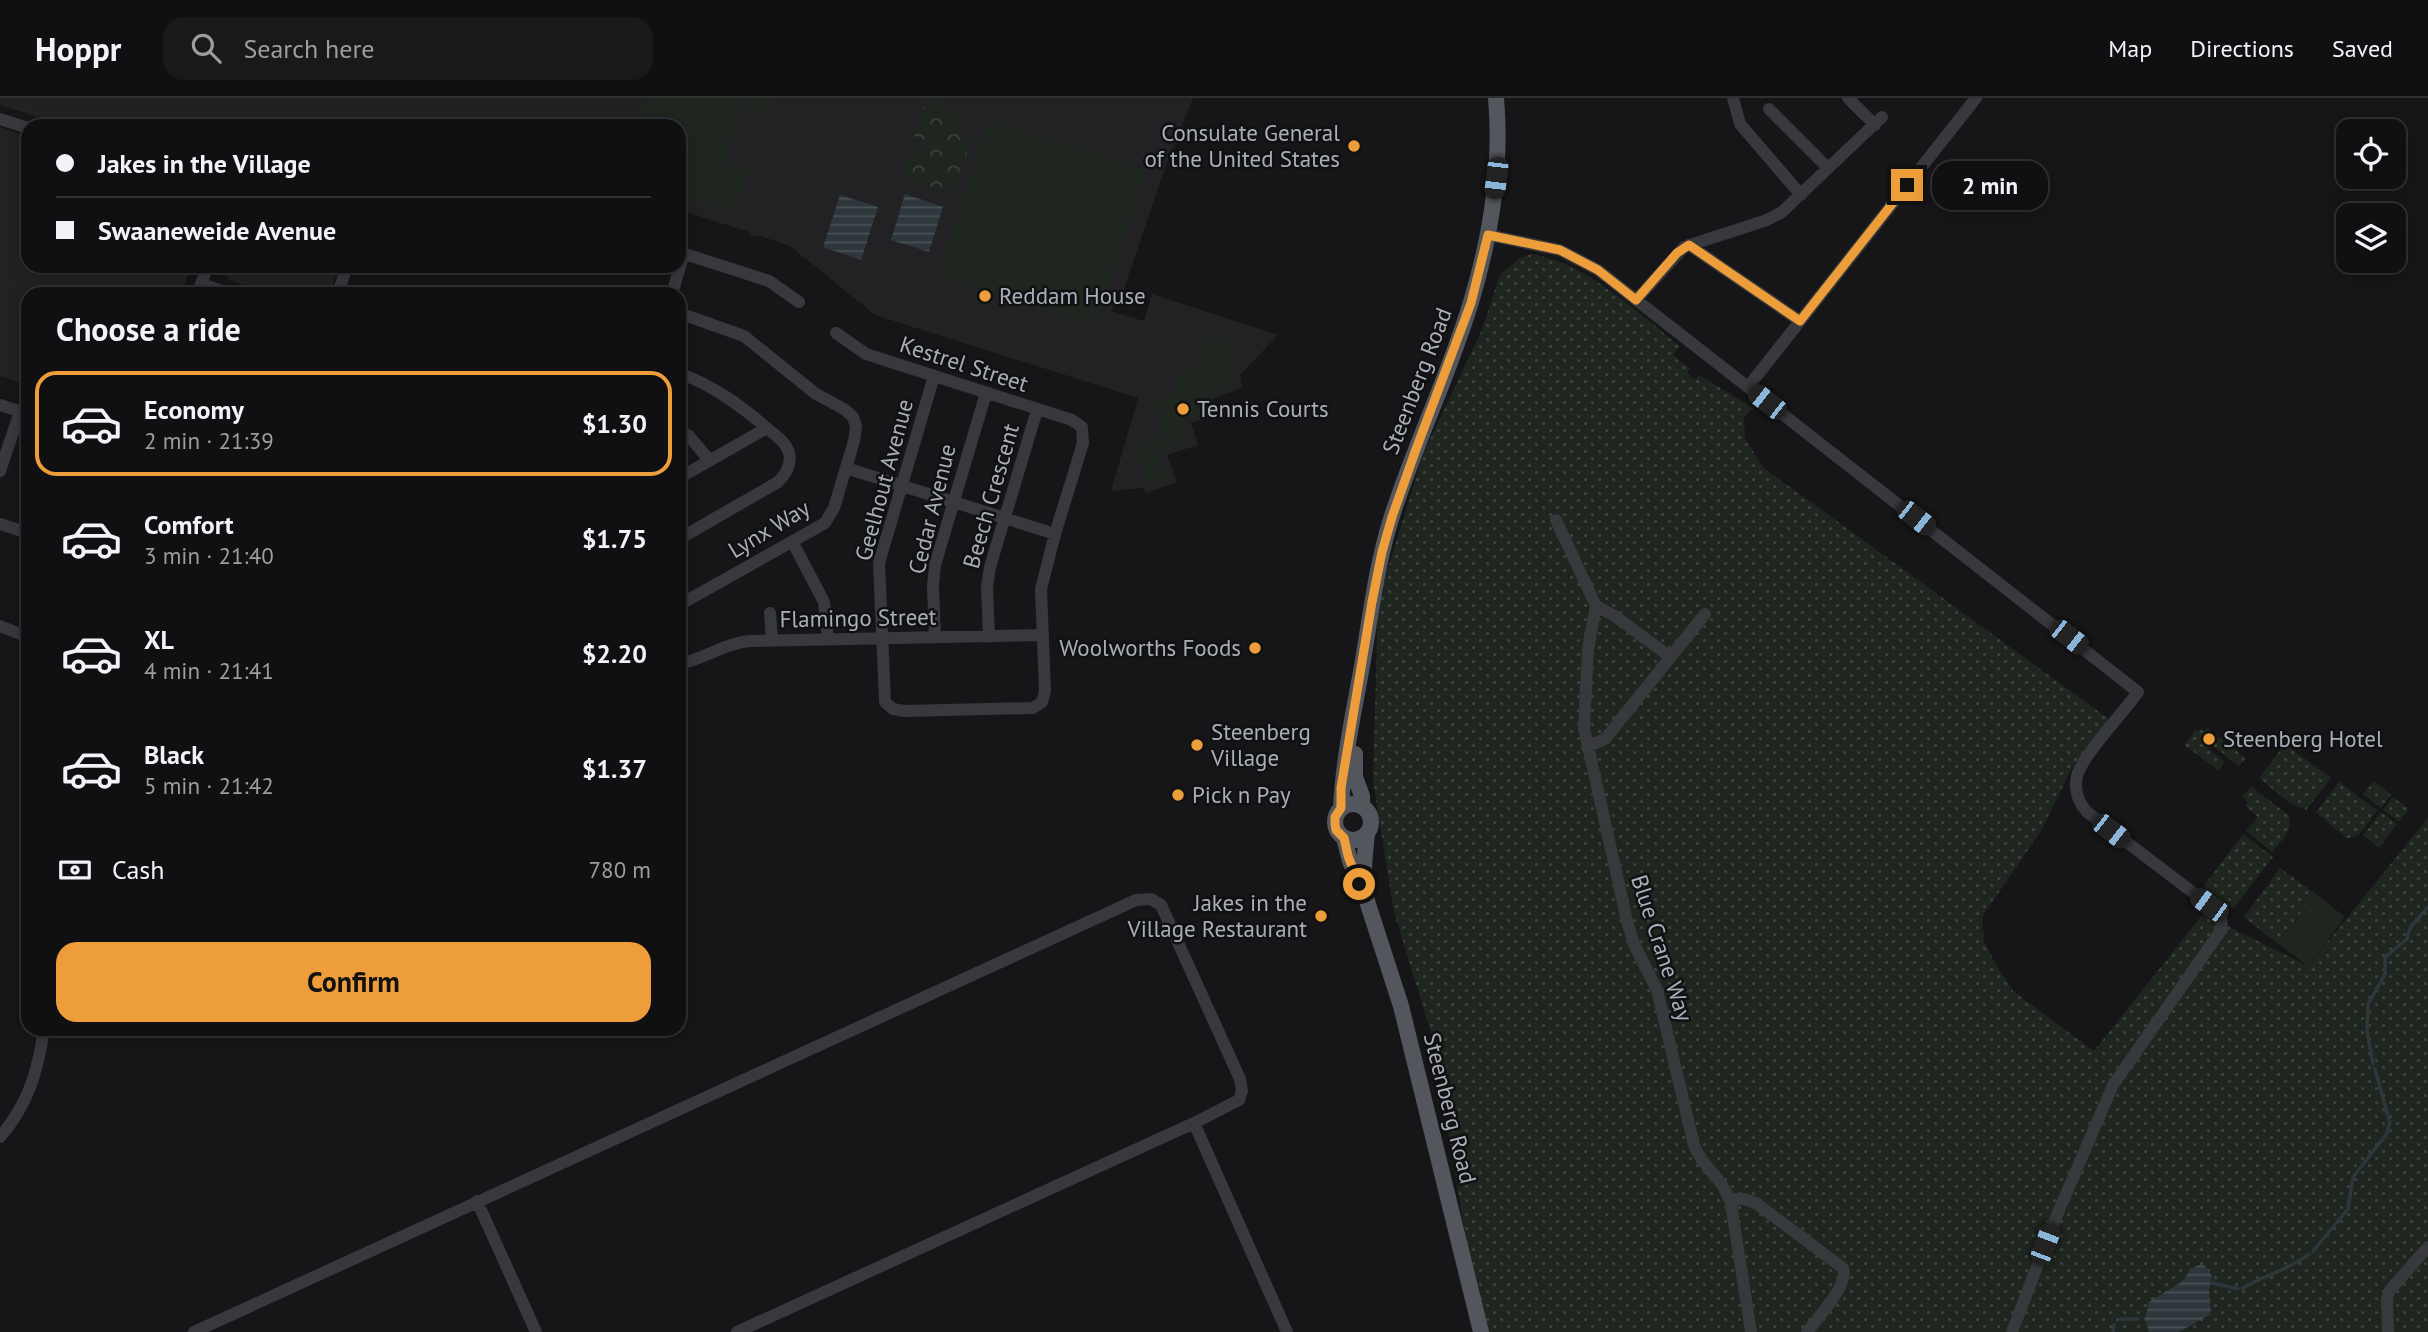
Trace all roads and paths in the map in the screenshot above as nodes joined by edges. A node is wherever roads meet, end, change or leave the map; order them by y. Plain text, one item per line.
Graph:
1 (1496, 98) edge
2 (1732, 98) edge
3 (1848, 98) edge
4 (1976, 98) edge
5 (1769, 109) dead end
6 (0, 119) edge
7 (21, 126) edge
8 (1828, 168) junction
9 (1801, 195) junction
10 (1488, 235) junction
11 (1689, 245) junction
12 (686, 255) edge
13 (1636, 300) junction
14 (799, 302) dead end
15 (686, 315) edge
16 (1800, 321) junction
17 (836, 333) dead end
18 (686, 376) edge
19 (934, 376) junction
20 (1748, 387) junction
21 (986, 393) junction
22 (0, 405) edge
23 (1037, 410) junction
24 (21, 412) edge
25 (21, 420) edge
26 (767, 428) junction
27 (688, 435) dead end
28 (710, 461) junction
29 (846, 468) junction
30 (0, 471) edge
31 (686, 474) edge
32 (902, 486) junction
33 (953, 502) junction
34 (1004, 519) junction
35 (1556, 520) dead end
36 (0, 524) edge
37 (21, 531) edge
38 (1055, 534) junction
39 (686, 535) edge
40 (793, 543) junction
41 (686, 601) edge
42 (1596, 606) junction
43 (770, 613) dead end
44 (1705, 614) dead end
45 (0, 626) edge
46 (21, 634) edge
47 (1043, 635) junction
48 (989, 637) junction
49 (881, 638) junction
50 (936, 638) junction
51 (828, 639) junction
52 (772, 640) junction
53 (1670, 657) junction
54 (686, 662) edge
55 (1360, 678) junction
56 (1587, 747) junction
57 (1362, 806) junction
58 (1341, 808) junction
59 (1367, 833) junction
60 (1344, 838) junction
61 (1366, 898) junction
62 (43, 1036) edge
63 (1194, 1124) junction
64 (0, 1138) edge
65 (1730, 1199) junction
66 (477, 1201) junction
67 (2428, 1247) edge
68 (215, 1328) edge
69 (194, 1332) edge
70 (536, 1332) edge
71 (737, 1332) edge
72 (1287, 1332) edge
73 (1481, 1332) edge
74 (1751, 1332) edge
75 (1807, 1332) edge
76 (2011, 1332) edge
77 (2389, 1332) edge

1 - 10 main road, Steenberg Road
2 - 9 street
3 - 8 street
4 - 16 street
5 - 8 street
6 - 7 street
8 - 9 street
9 - 11 street
10 - 13 street
10 - 55 main road, Steenberg Road
11 - 13 street
11 - 16 street
12 - 14 street
13 - 20 street
15 - 29 street, Lynx Way
16 - 20 street
17 - 19 street, Kestrel Street
18 - 26 street
19 - 21 street, Kestrel Street
19 - 32 street, Geelhout Avenue
20 - 76 street
21 - 23 street, Kestrel Street
21 - 33 street, Cedar Avenue
22 - 24 street
23 - 34 street, Beech Crescent
23 - 38 street, Kestrel Street
25 - 30 street
26 - 28 street
26 - 39 street
27 - 28 street
28 - 31 street
29 - 32 street
29 - 40 street, Lynx Way
32 - 33 street
32 - 49 street, Geelhout Avenue
33 - 34 street
33 - 50 street, Cedar Avenue
34 - 38 street
34 - 48 street, Beech Crescent
35 - 42 street
36 - 37 street
38 - 47 street
40 - 41 street, Lynx Way
40 - 51 street
42 - 53 street
42 - 56 street, Blue Crane Way
43 - 52 street
44 - 53 street
45 - 46 street
47 - 48 street, Flamingo Street
47 - 49 street, Geelhout Avenue
48 - 50 street, Flamingo Street
49 - 50 street, Flamingo Street
49 - 51 street, Flamingo Street
51 - 52 street, Flamingo Street
52 - 54 street, Flamingo Street
53 - 56 street
55 - 57 main road, Steenberg Road
55 - 58 main road, Steenberg Road
56 - 65 street, Blue Crane Way
57 - 58 main road
57 - 59 main road
58 - 60 main road
59 - 60 main road
59 - 61 main road, Steenberg Road
60 - 61 main road, Steenberg Road
61 - 73 main road, Steenberg Road
62 - 64 street
63 - 66 street
63 - 71 street
63 - 72 street
65 - 74 street, Blue Crane Way
65 - 75 street
66 - 68 street
66 - 70 street
67 - 77 street
68 - 69 street

